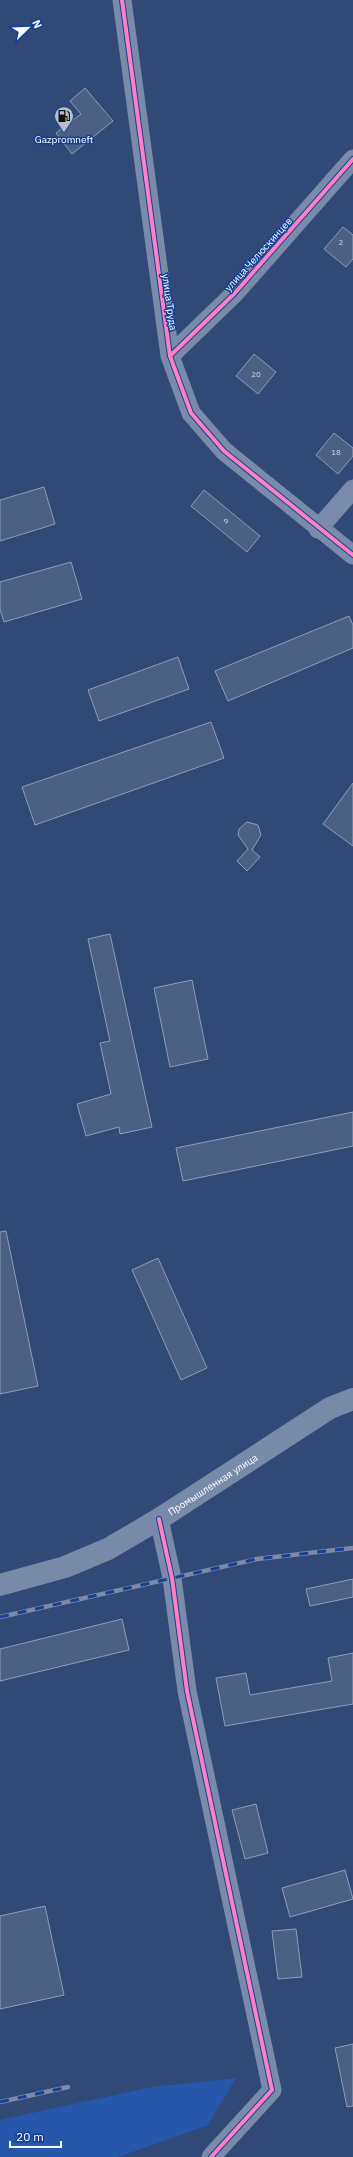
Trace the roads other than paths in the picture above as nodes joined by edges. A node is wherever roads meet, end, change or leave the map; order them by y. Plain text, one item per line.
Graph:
1 (122, 0) edge
2 (353, 159) edge
3 (170, 356) junction
4 (353, 489) edge
5 (318, 529) junction
6 (353, 555) edge
7 (353, 1399) edge
8 (159, 1519) junction
9 (0, 1585) edge
10 (211, 2157) edge

1 - 3 street, улица Труда
2 - 3 street, улица Челюскинцев
3 - 5 street, улица Труда
4 - 5 street
5 - 6 street, улица Труда
7 - 8 main road, Промышленная улица
8 - 9 main road, Промышленная улица
8 - 10 street

